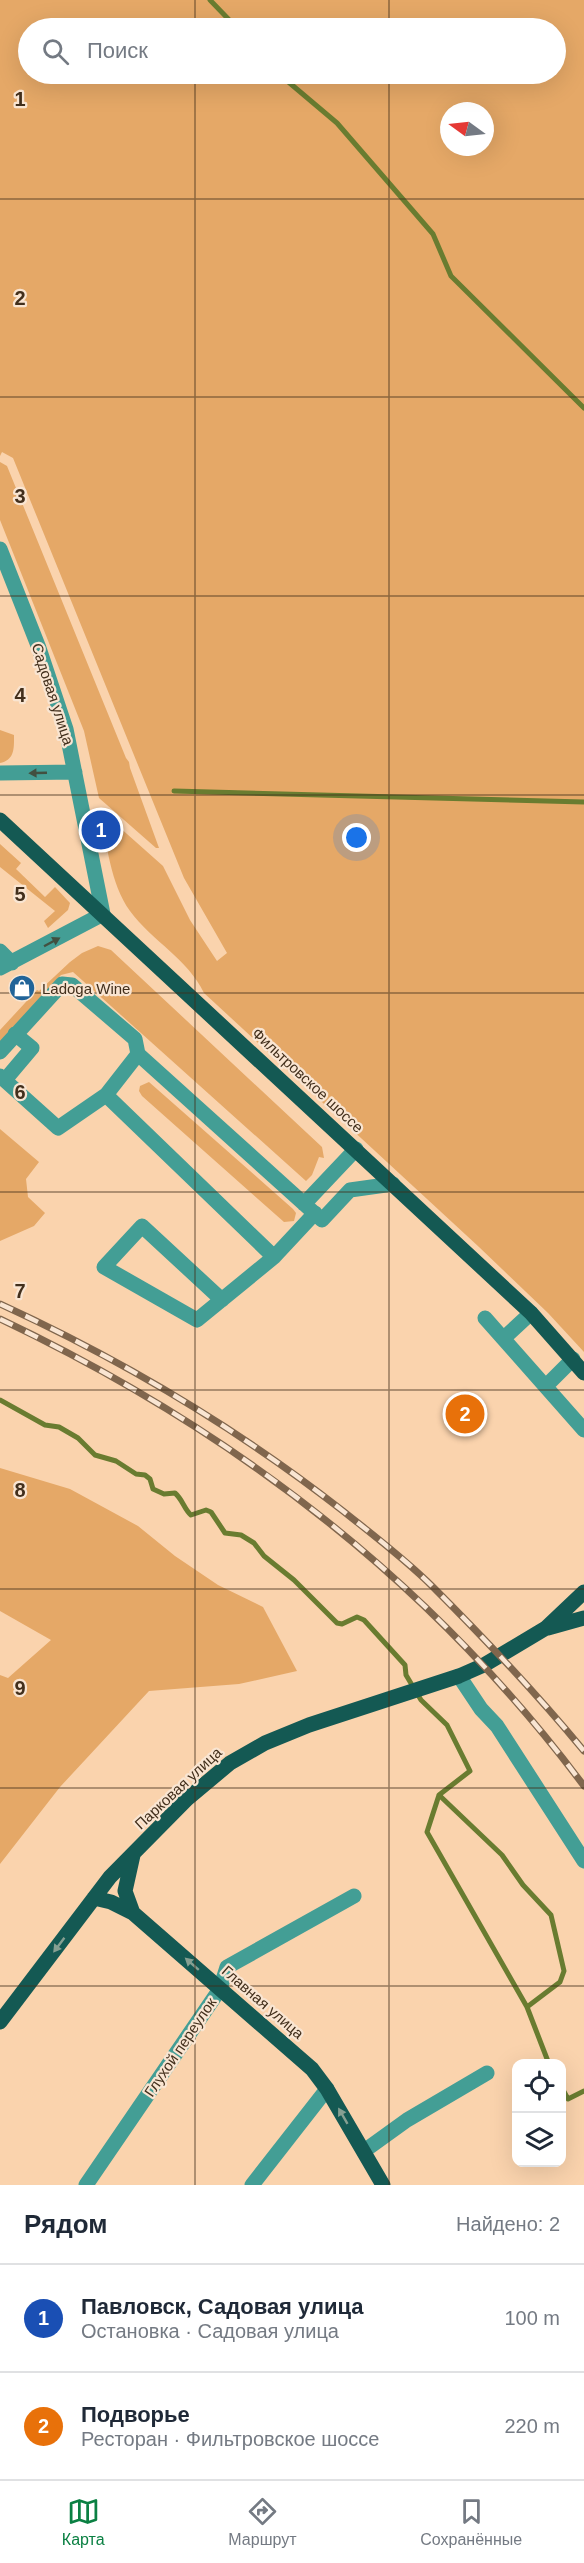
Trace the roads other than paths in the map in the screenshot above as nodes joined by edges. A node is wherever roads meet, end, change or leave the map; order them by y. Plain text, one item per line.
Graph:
1 (0, 549) edge
2 (75, 772) junction
3 (0, 773) edge
4 (0, 820) edge
5 (103, 914) junction
6 (0, 951) edge
7 (6, 965) edge
8 (15, 1034) junction
9 (0, 1052) edge
10 (138, 1054) junction
11 (2, 1078) edge
12 (106, 1095) junction
13 (356, 1149) junction
14 (393, 1184) junction
15 (310, 1209) junction
16 (274, 1257) junction
17 (222, 1300) junction
18 (531, 1313) junction
19 (485, 1318) dead end
20 (504, 1338) junction
21 (573, 1359) junction
22 (584, 1373) edge
23 (546, 1386) junction
24 (584, 1430) edge
25 (584, 1592) edge
26 (584, 1618) edge
27 (546, 1628) junction
28 (459, 1676) junction
29 (133, 1855) junction
30 (584, 1862) edge
31 (354, 1896) dead end
32 (94, 1898) junction
33 (133, 1913) junction
34 (220, 1989) junction
35 (0, 2022) edge
36 (487, 2073) dead end
37 (327, 2089) junction
38 (364, 2151) junction
39 (86, 2185) edge
40 (252, 2185) edge
41 (383, 2185) edge

1 - 2 street, Садовая улица
2 -> 3 street
2 - 5 street, Садовая улица
4 - 5 main road, Фильтровское шоссе
7 -> 5 street
5 - 13 main road, Фильтровское шоссе
6 - 7 street
8 - 9 street
8 - 10 street
8 - 11 street
10 - 12 street
10 - 15 street
11 - 12 street
12 - 16 street
13 - 14 main road, Фильтровское шоссе
13 - 15 street
14 - 15 street
14 - 18 main road, Фильтровское шоссе
15 - 16 street
16 - 17 street
17 - 17 street
18 - 20 street
18 - 21 main road, Фильтровское шоссе
19 - 20 street
20 - 23 street
21 - 22 main road, Фильтровское шоссе
21 - 23 street
23 - 24 street
25 - 27 main road, Парковая улица
26 - 27 main road, Парковая улица
27 - 28 main road, Парковая улица
28 - 29 main road, Парковая улица
28 - 30 street
29 - 32 main road, Парковая улица
29 - 33 main road
31 - 34 street, Глухой переулок
32 - 33 main road, Главная улица
32 -> 35 main road, Парковая улица
34 -> 33 main road, Главная улица
34 - 37 main road, Главная улица
34 - 39 street, Глухой переулок
36 - 38 street
38 -> 37 main road, Главная улица
37 - 40 street
38 - 41 main road, Главная улица

